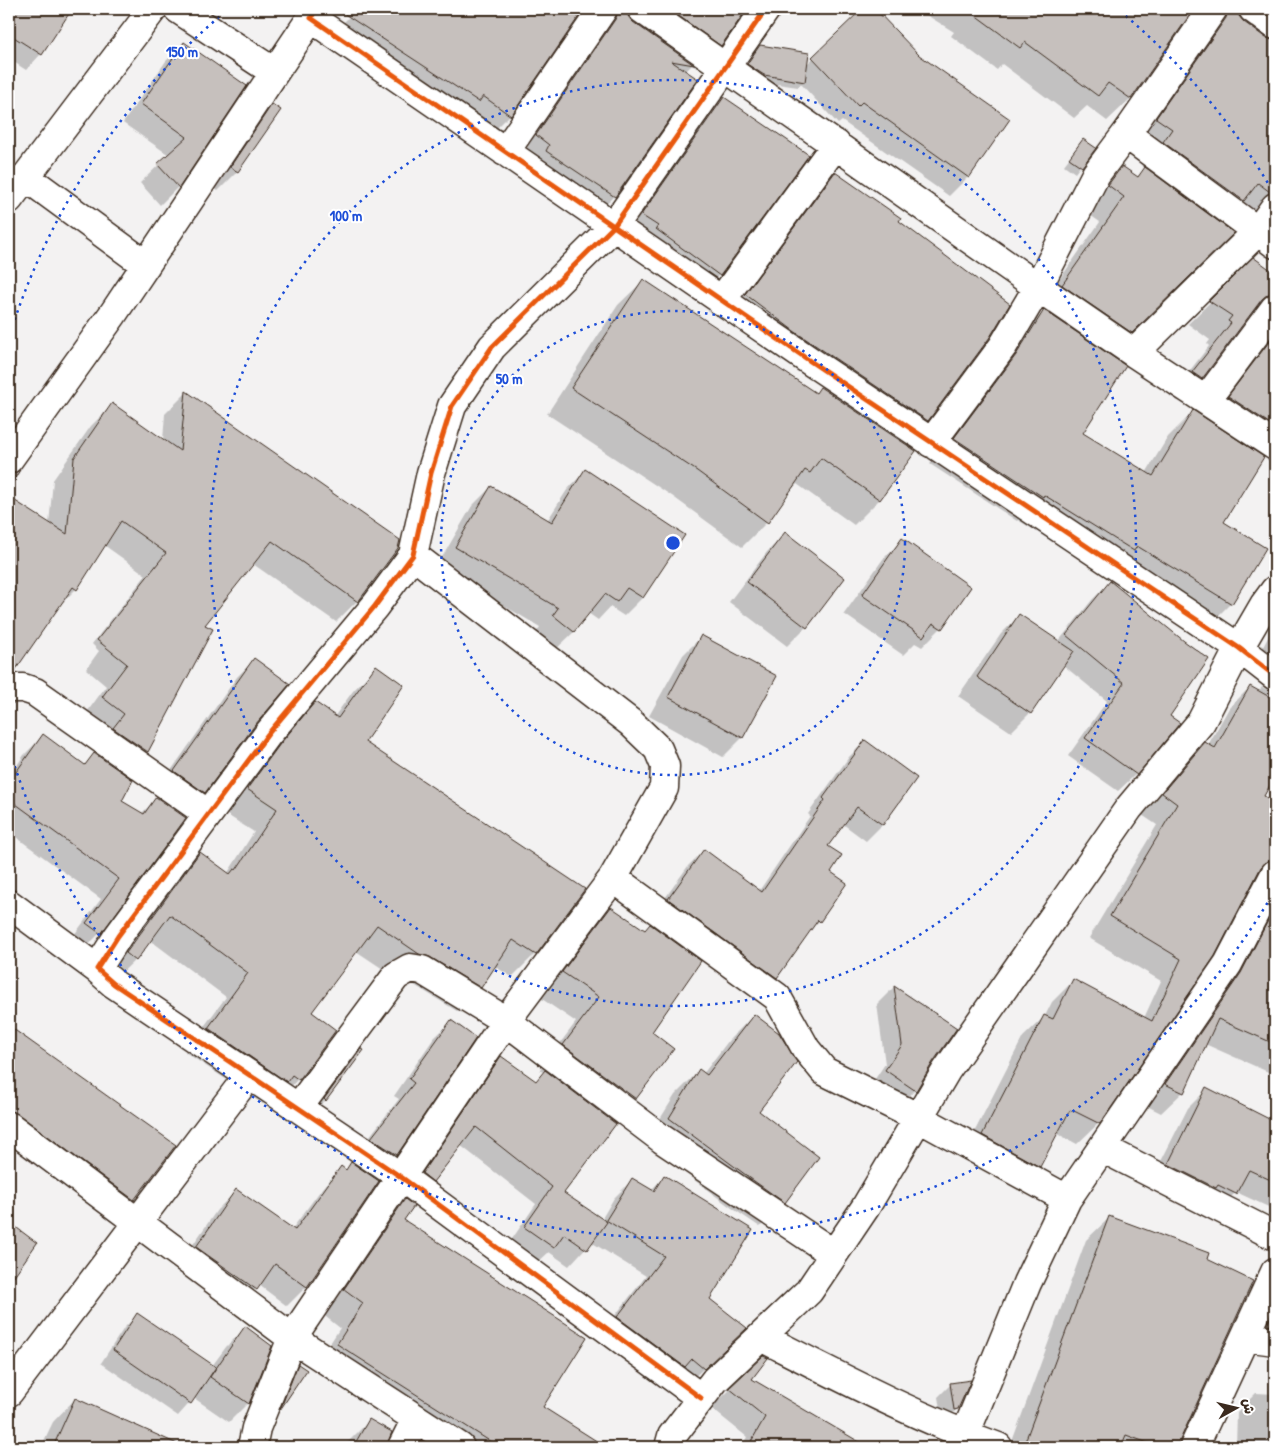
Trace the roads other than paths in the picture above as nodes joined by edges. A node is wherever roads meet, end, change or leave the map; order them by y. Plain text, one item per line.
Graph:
1 (152, 9) edge
2 (178, 9) edge
3 (603, 9) edge
4 (642, 9) edge
5 (766, 9) edge
6 (1213, 9) edge
7 (1253, 9) edge
8 (314, 13) edge
9 (1275, 25) edge
10 (725, 67) junction
11 (274, 72) junction
12 (1126, 134) junction
13 (836, 144) junction
14 (505, 152) junction
15 (26, 177) junction
16 (9, 199) edge
17 (1275, 207) edge
18 (614, 226) junction
19 (1266, 238) edge
20 (146, 264) junction
21 (1038, 287) junction
22 (721, 300) junction
23 (1275, 308) edge
24 (1134, 353) junction
25 (1206, 400) junction
26 (931, 443) junction
27 (1275, 446) edge
28 (9, 459) edge
29 (413, 555) junction
30 (1275, 590) edge
31 (1239, 648) junction
32 (1275, 676) edge
33 (9, 688) edge
34 (208, 814) junction
35 (1275, 874) edge
36 (613, 878) junction
37 (9, 904) edge
38 (97, 969) junction
39 (506, 1021) junction
40 (249, 1075) junction
41 (298, 1108) junction
42 (917, 1117) junction
43 (9, 1126) edge
44 (1102, 1148) junction
45 (401, 1178) junction
46 (1067, 1198) junction
47 (138, 1222) junction
48 (1275, 1236) edge
49 (834, 1254) junction
50 (1275, 1272) edge
51 (761, 1337) junction
52 (1245, 1337) junction
53 (292, 1338) junction
54 (1275, 1341) edge
55 (9, 1392) edge
56 (701, 1398) junction
57 (416, 1419) junction
58 (962, 1441) edge
59 (252, 1447) edge
60 (402, 1447) edge
61 (460, 1447) edge
62 (669, 1447) edge
63 (998, 1447) edge
64 (1194, 1447) edge

1 - 15 street
2 - 11 street
3 - 14 street
4 - 10 street
5 - 10 street
6 - 12 street
7 - 9 street
8 - 11 street
8 - 14 street
10 - 13 street
10 - 18 street
11 - 20 street
12 - 19 street
12 - 21 street
13 - 21 street
13 - 22 street
14 - 18 street
15 - 16 street
15 - 20 street
17 - 19 street
18 - 22 street
18 - 29 street
19 - 24 street
20 - 28 street
21 - 24 street
21 - 26 street
22 - 26 street
23 - 25 street
24 - 25 street
25 - 27 street
26 - 31 street
29 - 34 street
29 - 36 street
30 - 31 street
31 - 32 street
31 - 42 street
33 - 34 street
34 - 38 street
35 - 44 street
36 - 39 street
36 - 42 street
37 - 38 street
38 - 40 street
39 - 41 street
39 - 45 street
39 - 49 street
40 - 41 street
40 - 47 street
41 - 45 street
42 - 46 street
42 - 49 street
43 - 47 street
44 - 46 street
44 - 48 street
45 - 53 street
45 - 56 street
46 - 58 street
47 - 53 street
47 - 55 street
49 - 51 street
50 - 52 street
51 - 56 street
51 - 58 street
52 - 54 street
52 - 64 street
53 - 57 street
53 - 59 street
56 - 62 street
57 - 60 street
57 - 61 street
58 - 63 street

